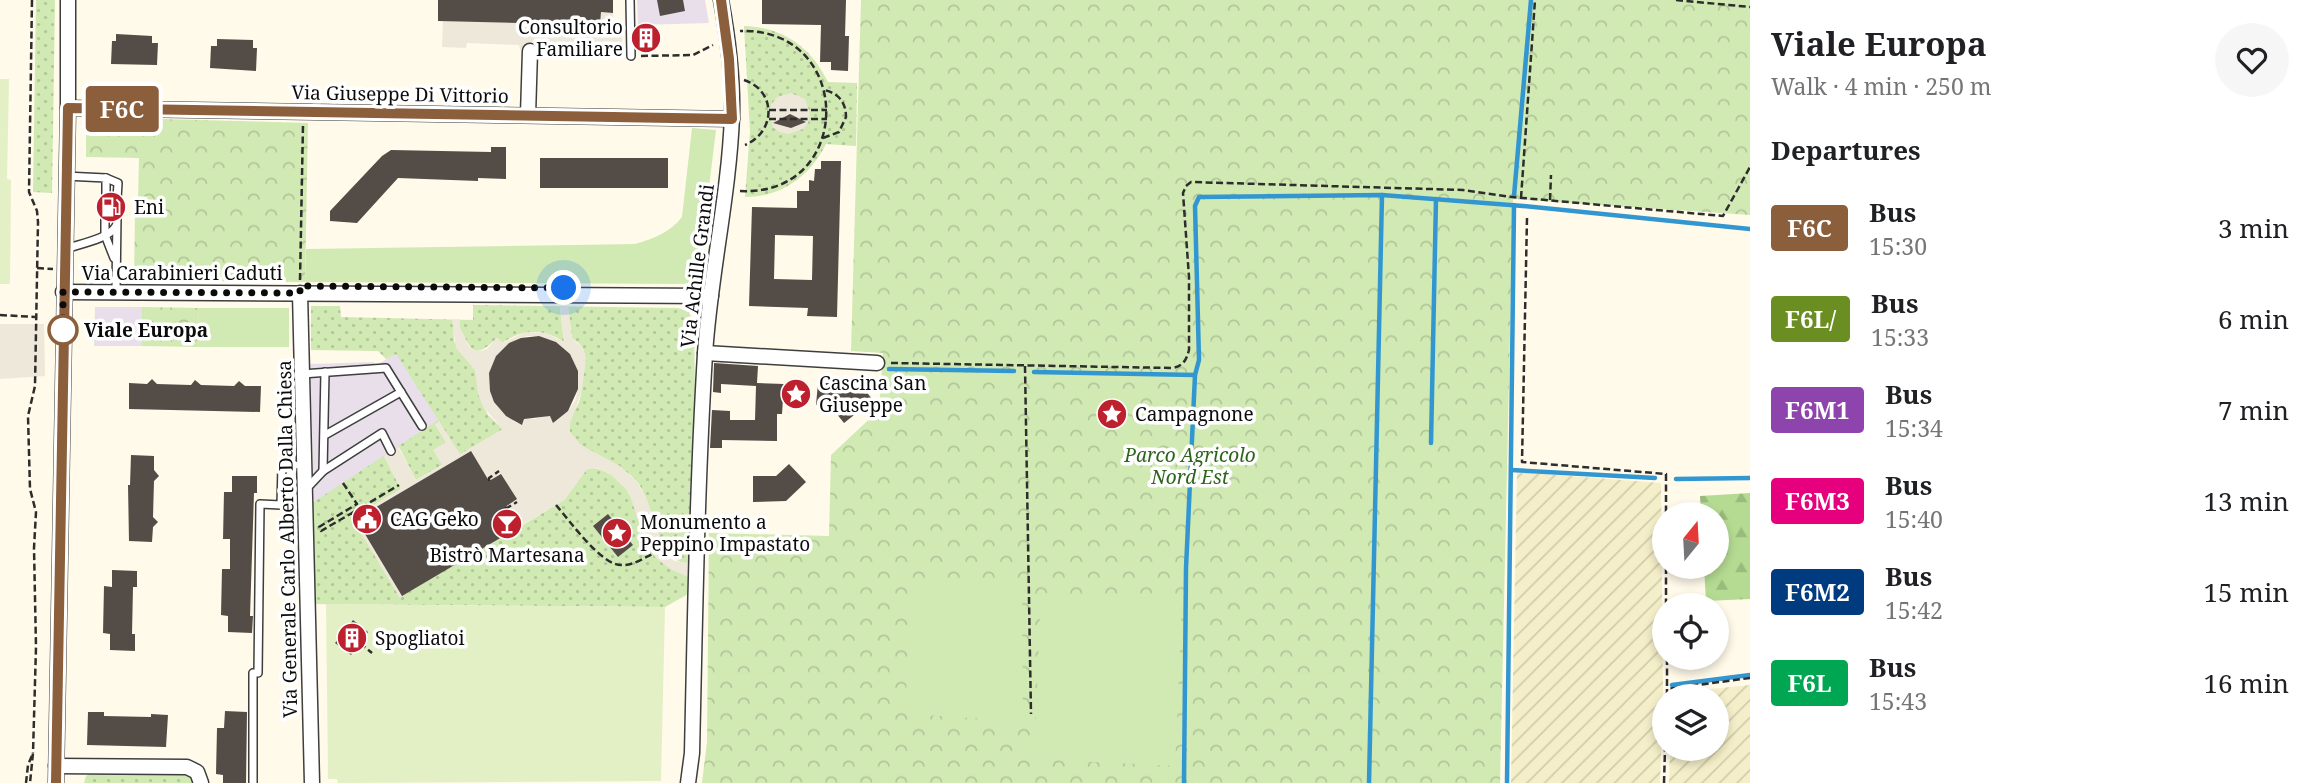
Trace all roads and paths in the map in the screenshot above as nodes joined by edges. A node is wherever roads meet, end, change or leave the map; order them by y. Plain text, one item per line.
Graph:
1 (32, 0) edge
2 (68, 0) edge
3 (630, 0) edge
4 (721, 0) edge
5 (1535, 0) edge
6 (1676, 0) edge
7 (1750, 7) edge
8 (737, 32) dead end
9 (530, 51) dead end
10 (631, 56) joint
11 (717, 56) dead end
12 (742, 79) dead end
13 (824, 90) junction
14 (68, 108) junction
15 (769, 110) junction
16 (827, 110) junction
17 (303, 112) junction
18 (528, 115) junction
19 (732, 119) junction
20 (769, 119) junction
21 (827, 119) junction
22 (823, 138) junction
23 (741, 145) dead end
24 (1750, 167) edge
25 (1551, 175) dead end
26 (65, 176) junction
27 (106, 178) junction
28 (736, 191) dead end
29 (1521, 198) junction
30 (106, 199) dead end
31 (117, 199) dead end
32 (1550, 201) junction
33 (105, 214) dead end
34 (117, 215) dead end
35 (1527, 218) dead end
36 (117, 225) junction
37 (105, 235) junction
38 (64, 250) junction
39 (116, 262) junction
40 (37, 268) junction
41 (64, 269) junction
42 (63, 292) junction
43 (116, 292) junction
44 (300, 293) junction
45 (711, 296) junction
46 (0, 316) edge
47 (36, 317) junction
48 (705, 353) junction
49 (877, 363) joint
50 (1025, 366) junction
51 (325, 372) junction
52 (302, 374) junction
53 (401, 392) junction
54 (422, 426) dead end
55 (325, 435) junction
56 (391, 451) dead end
57 (295, 465) dead end
58 (323, 471) junction
59 (499, 471) dead end
60 (489, 481) dead end
61 (343, 483) dead end
62 (399, 485) dead end
63 (305, 490) junction
64 (517, 502) dead end
65 (1666, 502) edge
66 (556, 505) dead end
67 (505, 507) dead end
68 (653, 554) dead end
69 (360, 643) dead end
70 (372, 653) dead end
71 (1750, 678) edge
72 (1705, 684) edge
73 (1031, 714) dead end
74 (1665, 761) edge
75 (56, 766) junction
76 (80, 766) junction
77 (28, 783) edge
78 (56, 783) edge
79 (79, 783) edge
80 (201, 783) edge
81 (253, 783) edge
82 (312, 783) edge
83 (688, 783) edge
84 (1664, 783) edge

1 - 40 path
2 - 14 street
3 - 10 lane
4 - 19 street, Via Achille Grandi
5 - 29 path
6 - 7 path
8 - 13 path
9 - 18 street
10 - 11 path
12 - 15 path
13 - 16 path
13 - 22 path
14 - 17 street, Via Giuseppe Di Vittorio
14 - 26 street
15 - 16 path
15 - 20 path
16 - 21 path
17 - 18 street, Via Giuseppe Di Vittorio
17 - 44 path, Via Carabinieri Caduti
18 - 19 street, Via Giuseppe Di Vittorio
19 - 45 street, Via Achille Grandi
20 - 21 path
20 - 23 path
21 - 22 path
22 - 28 path
24 - 32 path
25 - 32 path
26 - 27 lane
26 - 38 street
27 - 30 lane
27 - 31 lane
29 - 32 path
29 - 50 path
33 - 37 lane
34 - 36 lane
35 - 65 path
36 - 37 lane
36 - 39 lane
37 - 38 lane
37 - 39 lane
38 - 41 street
39 - 43 lane
40 - 41 path
40 - 47 path
41 - 42 street
42 - 43 street, Via Carabinieri Caduti
42 - 75 street
43 - 44 street, Via Carabinieri Caduti
44 - 45 street, Via Carabinieri Caduti
44 - 52 street, Via Generale Carlo Alberto Dalla Chiesa
45 - 48 street, Via Achille Grandi
46 - 47 path
47 - 77 path
48 - 49 street
48 - 83 street, Via Achille Grandi
49 - 50 path
50 - 73 path
51 - 52 lane
51 - 53 lane
51 - 55 lane
52 - 63 street, Via Generale Carlo Alberto Dalla Chiesa
53 - 54 lane
53 - 55 lane
55 - 58 lane
56 - 58 lane
57 - 81 lane
58 - 63 lane
59 - 60 path
61 - 62 path
63 - 82 street, Via Generale Carlo Alberto Dalla Chiesa
64 - 67 path
66 - 68 path
69 - 70 path
71 - 72 path
74 - 84 path
75 - 76 street
75 - 78 street
76 - 79 street
76 - 80 street

